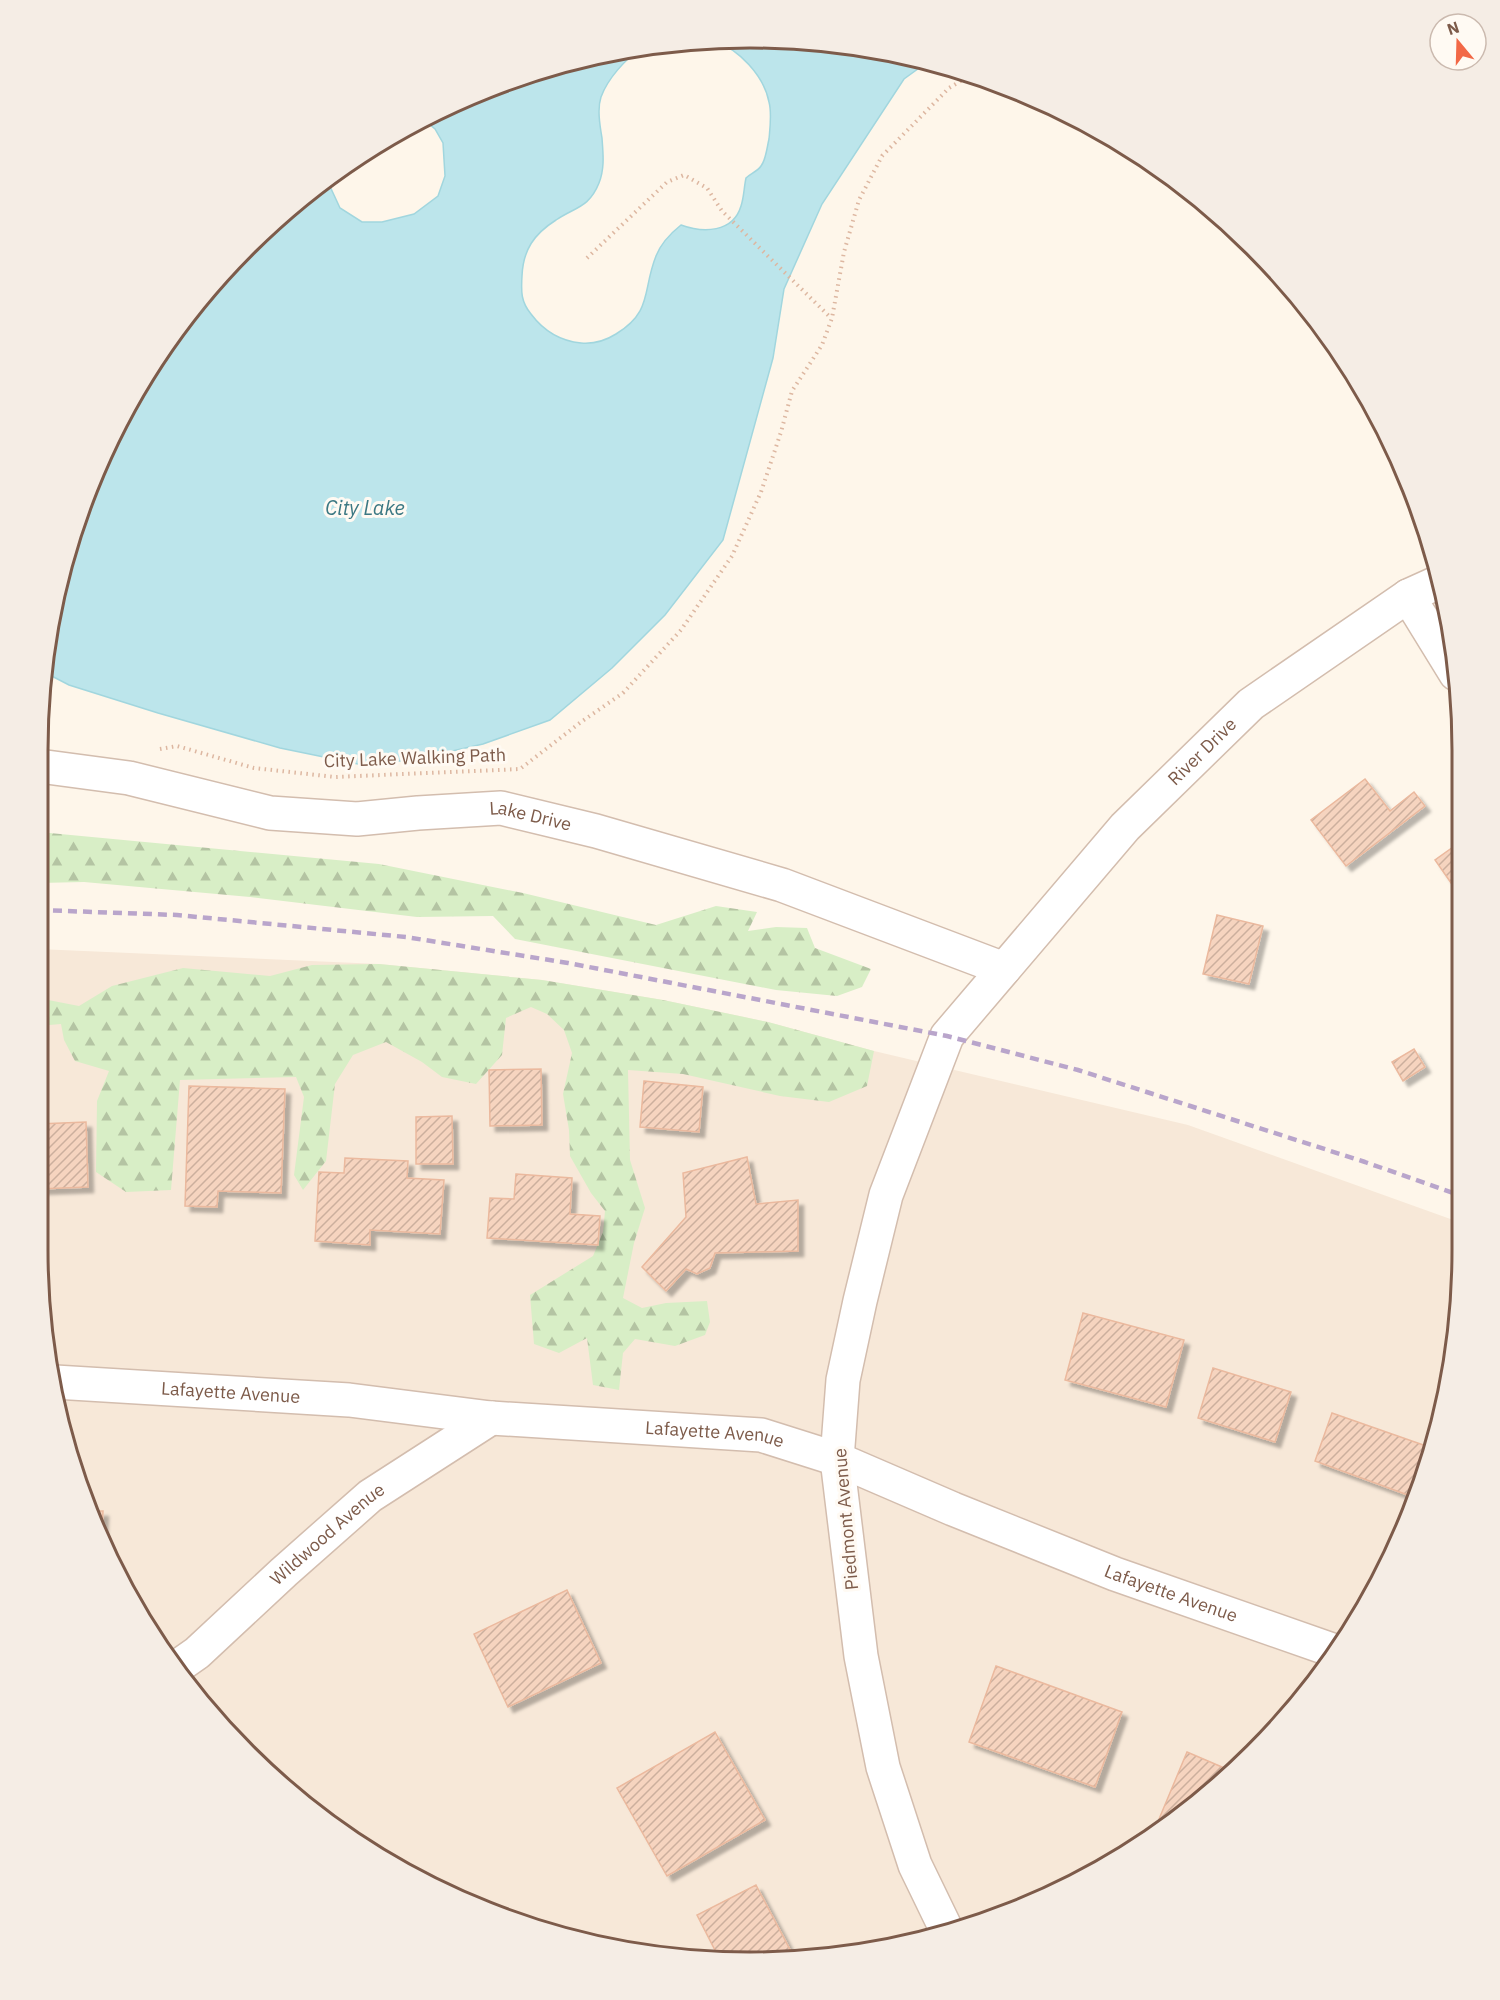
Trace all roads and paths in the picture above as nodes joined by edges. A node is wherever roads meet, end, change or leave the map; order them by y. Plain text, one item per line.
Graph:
1 (961, 81) edge
2 (587, 258) dead end
3 (832, 318) junction
4 (1432, 585) edge
5 (1408, 596) junction
6 (1446, 658) edge
7 (158, 749) dead end
8 (48, 767) edge
9 (1004, 969) junction
10 (947, 1036) joint
11 (60, 1382) edge
12 (491, 1418) junction
13 (837, 1460) junction
14 (1328, 1648) edge
15 (187, 1660) edge
16 (944, 1924) edge

1 - 3 path, City Lake Walking Path
2 - 3 path
3 - 7 path, City Lake Walking Path
4 - 5 street, River Drive
5 - 6 street
5 - 9 street, River Drive
8 - 9 street, Lake Drive
9 - 10 street, River Drive
10 - 13 street, Piedmont Avenue
11 - 12 street, Lafayette Avenue
12 - 13 street, Lafayette Avenue
12 - 15 street, Wildwood Avenue
13 - 14 street, Lafayette Avenue
13 - 16 street, Piedmont Avenue

